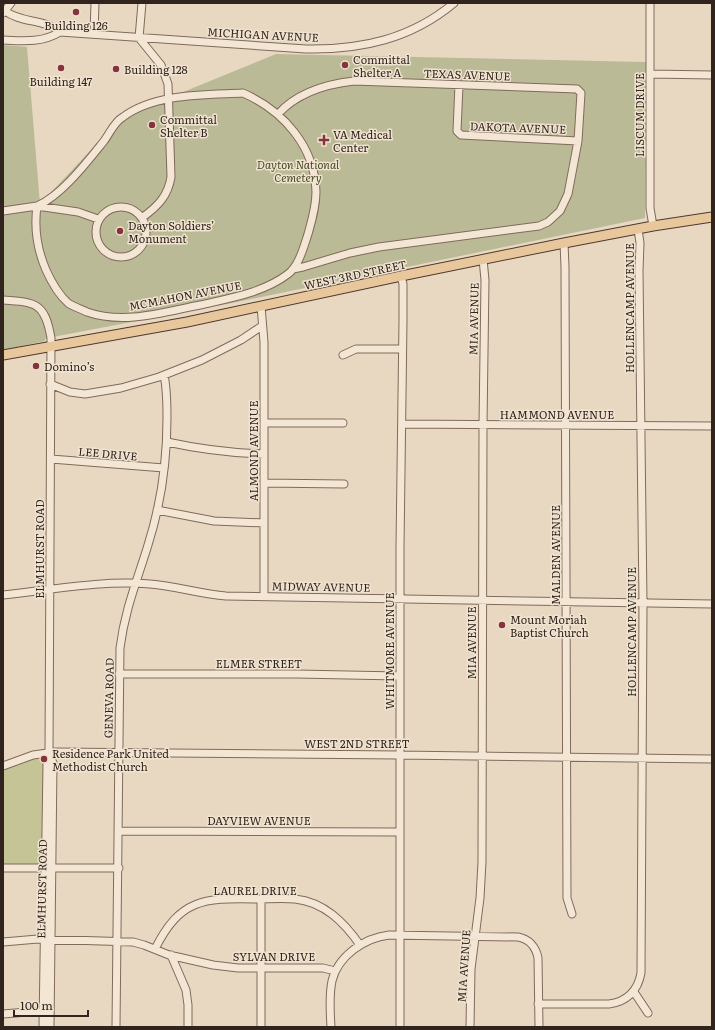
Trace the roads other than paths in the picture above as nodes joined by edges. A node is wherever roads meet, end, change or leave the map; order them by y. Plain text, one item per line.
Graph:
1 (11, 3) edge
2 (95, 3) edge
3 (142, 3) edge
4 (454, 3) edge
5 (650, 3) edge
6 (4, 12) edge
7 (60, 32) junction
8 (94, 34) junction
9 (139, 38) junction
10 (3, 40) edge
11 (650, 74) junction
12 (712, 75) edge
13 (459, 85) junction
14 (169, 98) junction
15 (278, 114) junction
16 (578, 141) junction
17 (37, 206) junction
18 (3, 211) edge
19 (143, 217) junction
20 (712, 217) edge
21 (98, 219) junction
22 (653, 226) junction
23 (638, 229) junction
24 (564, 243) junction
25 (483, 259) junction
26 (293, 269) junction
27 (400, 276) junction
28 (3, 300) edge
29 (261, 306) junction
30 (262, 326) junction
31 (51, 346) junction
32 (402, 349) junction
33 (343, 355) dead end
34 (3, 356) edge
35 (164, 375) junction
36 (50, 384) junction
37 (264, 423) junction
38 (343, 424) dead end
39 (402, 424) junction
40 (483, 424) junction
41 (566, 425) junction
42 (641, 426) junction
43 (712, 426) edge
44 (167, 442) junction
45 (264, 454) junction
46 (50, 459) junction
47 (164, 468) junction
48 (264, 483) junction
49 (344, 484) dead end
50 (157, 510) junction
51 (264, 523) junction
52 (135, 583) junction
53 (50, 590) junction
54 (3, 595) edge
55 (264, 596) junction
56 (400, 598) junction
57 (482, 600) junction
58 (566, 602) junction
59 (643, 603) junction
60 (712, 604) edge
61 (119, 674) junction
62 (399, 676) junction
63 (119, 752) junction
64 (49, 753) junction
65 (399, 755) junction
66 (482, 756) junction
67 (566, 757) junction
68 (642, 759) junction
69 (712, 760) edge
70 (3, 766) edge
71 (119, 831) junction
72 (399, 832) junction
73 (3, 868) edge
74 (119, 868) junction
75 (45, 869) junction
76 (53, 869) junction
77 (261, 899) junction
78 (572, 914) dead end
79 (400, 935) junction
80 (475, 936) junction
81 (43, 940) junction
82 (52, 940) junction
83 (118, 941) junction
84 (3, 942) edge
85 (360, 945) junction
86 (155, 949) junction
87 (171, 955) junction
88 (261, 967) junction
89 (335, 972) junction
90 (634, 992) junction
91 (538, 1004) junction
92 (47, 1012) junction
93 (648, 1013) dead end
94 (3, 1014) edge
95 (43, 1027) edge
96 (50, 1027) edge
97 (116, 1027) edge
98 (188, 1027) edge
99 (261, 1027) edge
100 (331, 1027) edge
101 (400, 1027) edge
102 (470, 1027) edge
103 (539, 1027) edge

1 - 6 street
2 - 8 street
3 - 9 street
4 - 9 street, MICHIGAN AVENUE
5 - 11 street, LISCUM DRIVE
6 - 7 street, MICHIGAN AVENUE
7 - 8 street, MICHIGAN AVENUE
7 - 10 street, MICHIGAN AVENUE
8 - 9 street, MICHIGAN AVENUE
9 - 14 street
11 - 12 street
11 - 22 street, LISCUM DRIVE
13 - 15 street, TEXAS AVENUE
13 - 16 street, DAKOTA AVENUE
13 - 16 street, TEXAS AVENUE
14 - 15 street
14 - 17 street
14 - 19 street
15 - 26 street
16 - 26 street, MCMAHON AVENUE
17 - 18 street
17 - 21 street
17 - 26 street, MCMAHON AVENUE
19 - 21 street
19 - 21 street
20 - 22 main road, WEST 3RD STREET
22 - 23 main road, WEST 3RD STREET
23 - 24 main road, WEST 3RD STREET
23 - 42 street, HOLLENCAMP AVENUE
24 - 25 main road, WEST 3RD STREET
24 - 41 street, MALDEN AVENUE
25 - 27 main road, WEST 3RD STREET
25 - 40 street, MIA AVENUE
27 - 29 main road, WEST 3RD STREET
27 - 32 street, WHITMORE AVENUE
28 - 31 street, ELMHURST ROAD
29 - 30 street, ALMOND AVENUE
29 - 31 main road, WEST 3RD STREET
30 - 35 street
30 - 37 street, ALMOND AVENUE
31 - 34 main road, WEST 3RD STREET
31 - 36 street, ELMHURST ROAD
32 - 33 street
32 - 39 street, WHITMORE AVENUE
35 - 36 street
35 - 44 street, GENEVA ROAD
36 - 46 street, ELMHURST ROAD
37 - 38 street
37 - 45 street, ALMOND AVENUE
39 - 40 street, HAMMOND AVENUE
39 - 56 street, WHITMORE AVENUE
40 - 41 street, HAMMOND AVENUE
40 - 57 street, MIA AVENUE
41 - 42 street, HAMMOND AVENUE
41 - 58 street, MALDEN AVENUE
42 - 43 street, HAMMOND AVENUE
42 - 59 street, HOLLENCAMP AVENUE
44 - 45 street
44 - 47 street, GENEVA ROAD
45 - 48 street, ALMOND AVENUE
46 - 47 street, LEE DRIVE
46 - 53 street, ELMHURST ROAD
47 - 50 street, GENEVA ROAD
48 - 49 street
48 - 51 street, ALMOND AVENUE
50 - 51 street
50 - 52 street, GENEVA ROAD
51 - 55 street, ALMOND AVENUE
52 - 53 street, MIDWAY AVENUE
52 - 55 street, MIDWAY AVENUE
52 - 61 street, GENEVA ROAD
53 - 54 street, MIDWAY AVENUE
53 - 64 street, ELMHURST ROAD
55 - 56 street, MIDWAY AVENUE
56 - 57 street, MIDWAY AVENUE
56 - 62 street, WHITMORE AVENUE
57 - 58 street, MIDWAY AVENUE
57 - 66 street, MIA AVENUE
58 - 59 street, MIDWAY AVENUE
58 - 67 street, MALDEN AVENUE
59 - 60 street, MIDWAY AVENUE
59 - 68 street, HOLLENCAMP AVENUE
61 - 62 street, ELMER STREET
61 - 63 street, GENEVA ROAD
62 - 65 street, WHITMORE AVENUE
63 - 64 street, WEST 2ND STREET
63 - 65 street, WEST 2ND STREET
63 - 71 street, GENEVA ROAD
64 - 70 street, WEST 2ND STREET
64 - 75 street, ELMHURST ROAD
64 - 76 street, ELMHURST ROAD
65 - 66 street, WEST 2ND STREET
65 - 72 street, WHITMORE AVENUE
66 - 67 street, WEST 2ND STREET
66 - 80 street, MIA AVENUE
67 - 68 street, WEST 2ND STREET
67 - 78 street, MALDEN AVENUE
68 - 69 street, WEST 2ND STREET
68 - 90 street, HOLLENCAMP AVENUE
71 - 72 street, DAYVIEW AVENUE
71 - 74 street, GENEVA ROAD
72 - 79 street, WHITMORE AVENUE
73 - 75 street
74 - 76 street
74 - 83 street, GENEVA ROAD
75 - 76 street
75 - 81 street, ELMHURST ROAD
76 - 82 street, ELMHURST ROAD
77 - 85 street, LAUREL DRIVE
77 - 86 street, LAUREL DRIVE
77 - 88 street
79 - 80 street
79 - 85 street
79 - 101 street, WHITMORE AVENUE
80 - 91 street
80 - 102 street, MIA AVENUE
81 - 82 street, SYLVAN DRIVE
81 - 84 street, SYLVAN DRIVE
81 - 92 street, ELMHURST ROAD
82 - 83 street, SYLVAN DRIVE
82 - 92 street, ELMHURST ROAD
83 - 86 street, SYLVAN DRIVE
83 - 97 street, GENEVA ROAD
85 - 89 street
86 - 87 street, SYLVAN DRIVE
87 - 88 street, SYLVAN DRIVE
87 - 98 street
88 - 89 street, SYLVAN DRIVE
88 - 99 street
89 - 100 street
90 - 91 street
90 - 93 street
91 - 103 street
92 - 94 street
92 - 95 street, ELMHURST ROAD
92 - 96 street, ELMHURST ROAD

